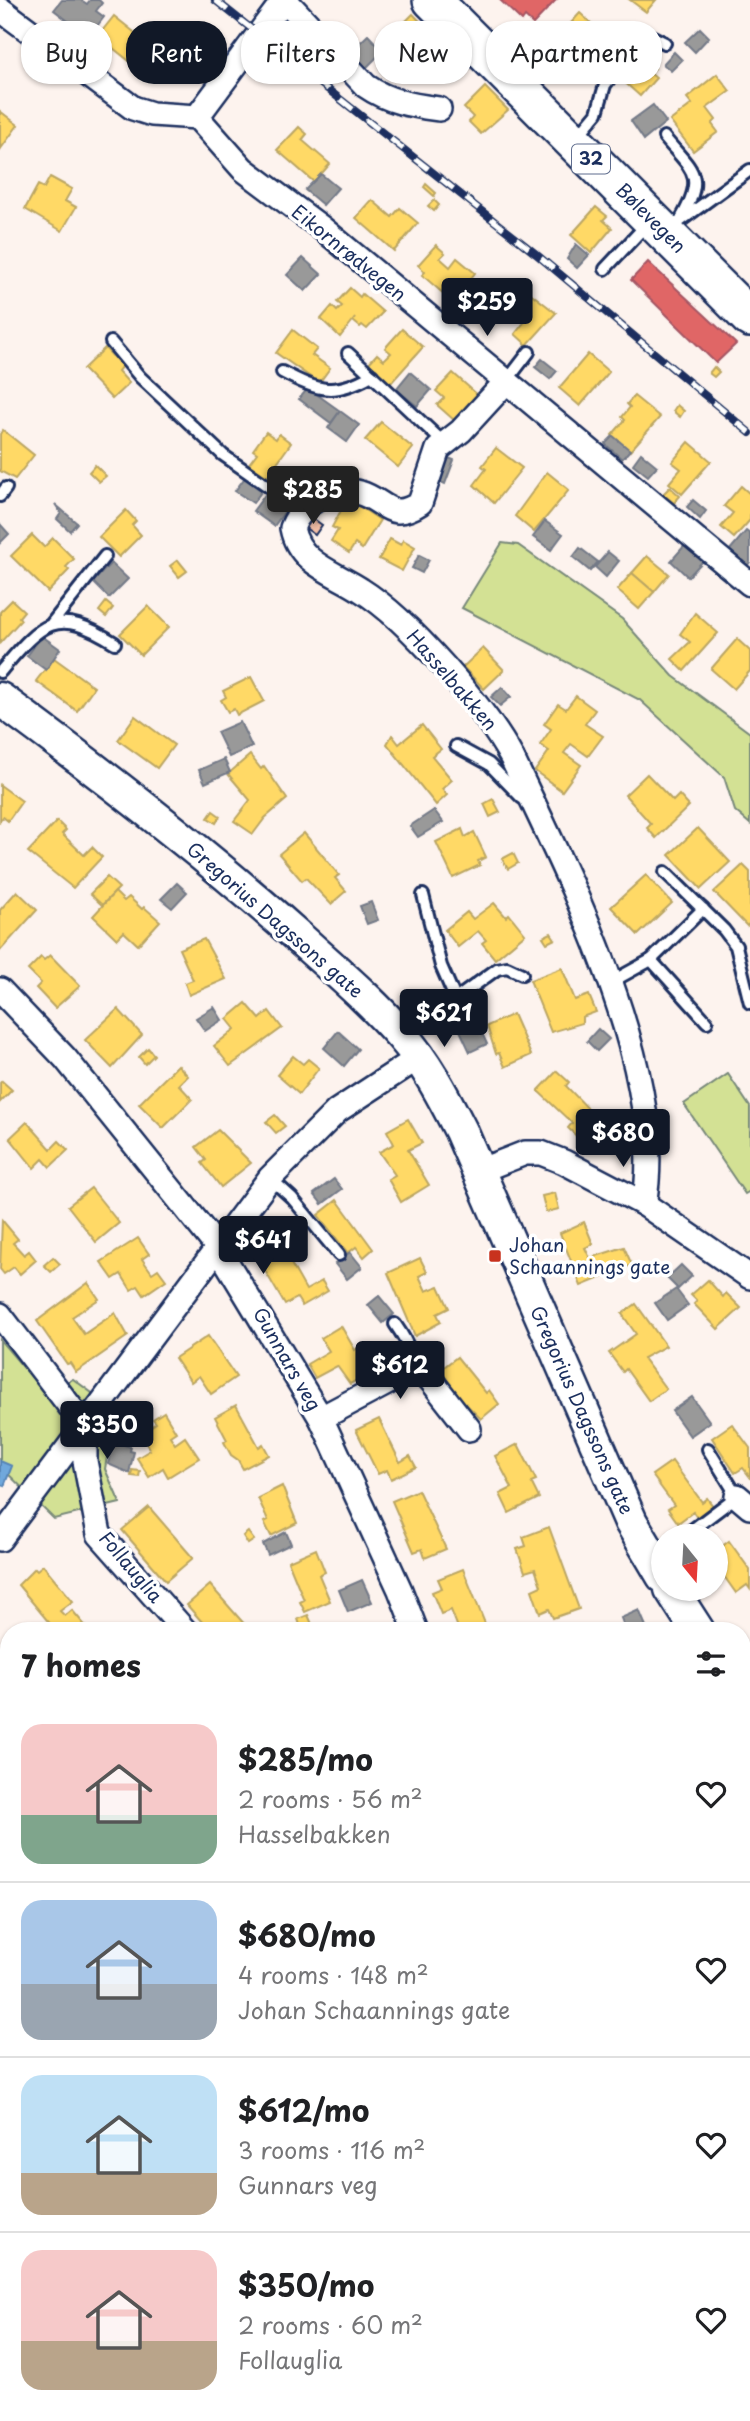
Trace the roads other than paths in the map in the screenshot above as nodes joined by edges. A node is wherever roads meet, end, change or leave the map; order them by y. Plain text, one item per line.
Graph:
1 (284, 0) edge
2 (432, 0) edge
3 (0, 9) edge
4 (665, 43) dead end
5 (439, 109) dead end
6 (197, 117) junction
7 (664, 136) dead end
8 (573, 141) junction
9 (750, 170) edge
10 (666, 223) junction
11 (604, 269) dead end
12 (748, 311) edge
13 (111, 342) dead end
14 (528, 352) dead end
15 (348, 353) dead end
16 (282, 372) dead end
17 (372, 375) junction
18 (506, 382) junction
19 (444, 443) junction
20 (302, 510) junction
21 (105, 556) dead end
22 (750, 584) edge
23 (52, 623) junction
24 (115, 643) dead end
25 (0, 673) edge
26 (0, 699) edge
27 (457, 746) dead end
28 (538, 814) junction
29 (665, 872) dead end
30 (423, 895) dead end
31 (703, 909) junction
32 (651, 960) junction
33 (522, 974) dead end
34 (611, 982) junction
35 (0, 990) edge
36 (456, 998) junction
37 (750, 1003) edge
38 (707, 1022) dead end
39 (411, 1047) junction
40 (479, 1171) junction
41 (270, 1178) junction
42 (644, 1204) junction
43 (218, 1248) junction
44 (339, 1255) dead end
45 (750, 1277) edge
46 (0, 1315) edge
47 (395, 1324) dead end
48 (404, 1374) junction
49 (321, 1418) junction
50 (85, 1426) junction
51 (469, 1429) dead end
52 (708, 1449) dead end
53 (744, 1501) edge
54 (702, 1524) edge
55 (0, 1539) edge
56 (651, 1556) edge
57 (679, 1601) edge
58 (177, 1622) edge
59 (412, 1622) edge
60 (692, 1622) edge

1 - 5 street
1 - 6 street
2 - 8 main road, Bølevegen / 32
3 - 6 street
4 - 8 lane
6 - 18 street, Eikornrødvegen
7 - 10 lane
8 - 10 main road, Bølevegen / 32
9 - 10 lane
10 - 11 lane
10 - 12 main road, Bølevegen / 32
13 - 20 lane
14 - 18 lane
15 - 17 lane
16 - 17 lane
17 - 19 lane
18 - 19 street
18 - 22 street, Eikornrødvegen
19 - 20 street
20 - 28 street, Hasselbakken
21 - 23 lane
23 - 24 lane
23 - 25 lane
26 - 39 street, Gregorius Dagssons gate
27 - 28 lane
28 - 34 street, Hasselbakken
29 - 31 lane
30 - 36 lane
31 - 32 lane
31 - 37 lane
32 - 34 lane
32 - 38 lane
33 - 36 lane
34 - 42 street, Hasselbakken
35 - 43 street, Gunnars veg
36 - 39 lane
39 - 40 street, Gregorius Dagssons gate
39 - 41 street
40 - 42 street
40 - 56 street, Gregorius Dagssons gate
41 - 43 street
41 - 44 lane
42 - 45 street
43 - 49 street, Gunnars veg
43 - 50 street
46 - 50 street
47 - 48 lane
48 - 49 street
48 - 51 street
49 - 59 street, Gunnars veg
50 - 55 street
50 - 58 street, Follauglia
52 - 53 lane
53 - 54 lane
57 - 60 street

